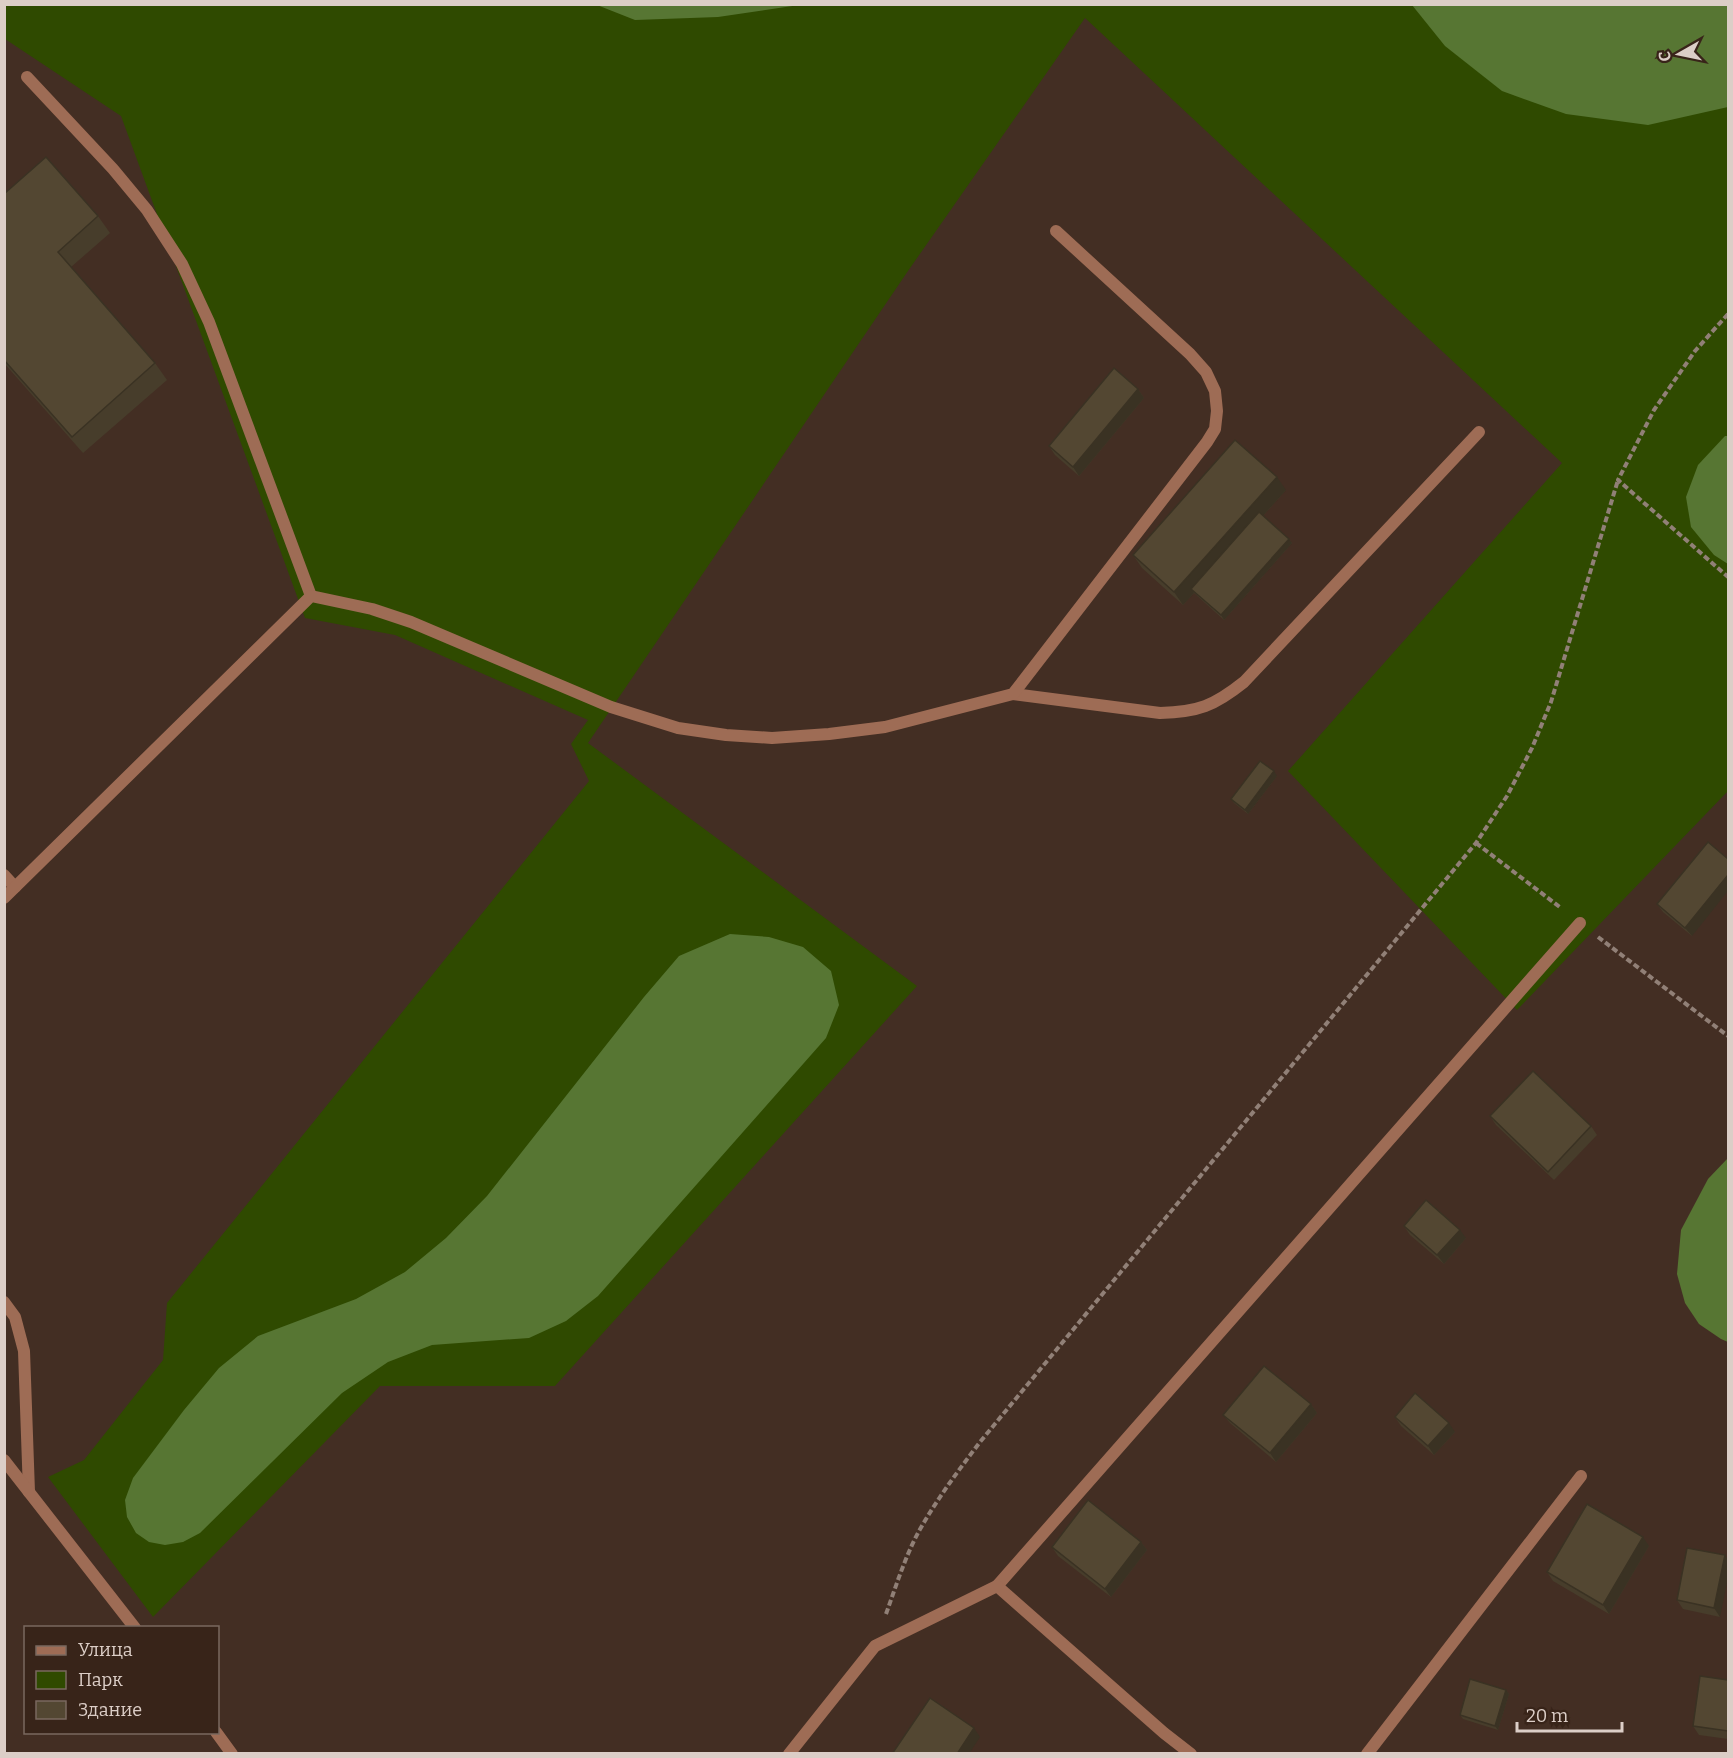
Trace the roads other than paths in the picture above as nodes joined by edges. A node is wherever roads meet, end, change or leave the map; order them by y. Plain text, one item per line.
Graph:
1 (27, 77) dead end
2 (1056, 231) dead end
3 (1479, 432) dead end
4 (311, 596) junction
5 (1013, 694) junction
6 (4, 875) edge
7 (15, 887) junction
8 (4, 898) edge
9 (1580, 922) road end
10 (4, 1302) edge
11 (4, 1460) edge
12 (1581, 1476) dead end
13 (30, 1492) junction
14 (997, 1586) junction
15 (133, 1626) edge
16 (217, 1734) edge
17 (232, 1754) edge
18 (789, 1754) edge
19 (1191, 1754) edge
20 (1367, 1754) edge

1 - 4 street
2 - 5 street
3 - 5 street
4 - 5 street
4 - 7 street
6 - 7 street
7 - 8 street
9 - 14 street
10 - 13 street
11 - 13 street
12 - 20 street
13 - 15 street
14 - 18 street
14 - 19 street
16 - 17 street

